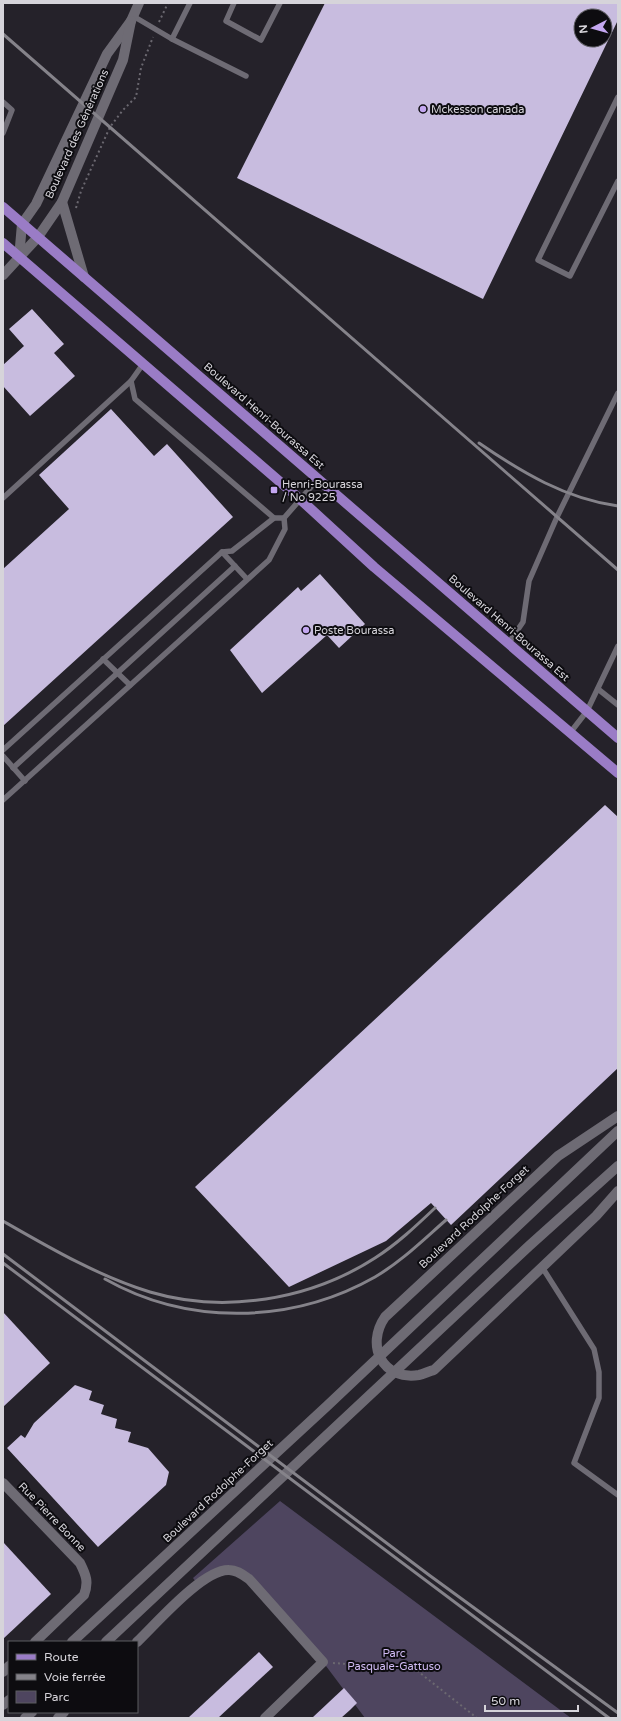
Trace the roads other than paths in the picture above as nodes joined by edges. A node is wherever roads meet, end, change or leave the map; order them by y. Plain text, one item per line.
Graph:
1 (139, 3) edge
2 (190, 3) edge
3 (234, 3) edge
4 (280, 3) edge
5 (132, 18) junction
6 (172, 40) junction
7 (246, 76) dead end
8 (618, 97) edge
9 (3, 102) edge
10 (3, 133) edge
11 (618, 181) edge
12 (62, 202) junction
13 (3, 207) edge
14 (22, 224) junction
15 (38, 237) junction
16 (3, 243) edge
17 (25, 244) junction
18 (19, 258) junction
19 (3, 274) edge
20 (84, 276) junction
21 (143, 364) junction
22 (131, 381) junction
23 (618, 393) edge
24 (318, 479) junction
25 (3, 498) edge
26 (301, 500) junction
27 (274, 518) junction
28 (284, 518) junction
29 (222, 552) junction
30 (235, 566) junction
31 (247, 579) junction
32 (508, 644) junction
33 (618, 646) edge
34 (103, 660) junction
35 (117, 673) junction
36 (130, 685) junction
37 (598, 689) junction
38 (617, 702) edge
39 (587, 711) junction
40 (570, 732) junction
41 (618, 738) edge
42 (3, 750) edge
43 (3, 756) edge
44 (13, 768) junction
45 (618, 774) edge
46 (25, 780) junction
47 (3, 800) edge
48 (618, 1116) edge
49 (618, 1131) edge
50 (618, 1166) edge
51 (618, 1191) edge
52 (542, 1267) junction
53 (3, 1483) edge
54 (618, 1495) edge
55 (35, 1641) edge
56 (73, 1641) edge
57 (107, 1641) edge
58 (138, 1641) edge
59 (265, 1718) edge

1 - 5 street, Boulevard des Générations
2 - 6 lane
3 - 4 lane
5 - 6 lane
5 - 12 street, Boulevard des Générations
5 - 14 street, Boulevard des Générations
6 - 7 lane
8 - 11 lane
9 - 10 lane
12 - 15 street, Boulevard des Générations
12 - 20 street
13 - 14 main road, Boulevard Henri-Bourassa Est
14 - 15 main road, Boulevard Henri-Bourassa Est
14 - 17 street
15 - 17 street, Boulevard des Générations
15 - 20 main road, Boulevard Henri-Bourassa Est
16 - 18 main road
17 - 18 street, Boulevard des Générations
18 - 19 street, Boulevard des Générations
18 - 21 main road
20 - 24 main road, Boulevard Henri-Bourassa Est
21 - 22 lane
21 - 26 main road
22 - 25 lane
22 - 27 lane
23 - 32 lane
24 - 26 lane
24 - 32 main road, Boulevard Henri-Bourassa Est
26 - 28 lane
26 - 40 main road
27 - 28 lane
27 - 29 lane
28 - 31 lane
29 - 30 lane
29 - 34 lane
30 - 31 lane
30 - 35 lane
31 - 36 lane
32 - 39 main road, Boulevard Henri-Bourassa Est
33 - 37 lane
34 - 35 lane
34 - 42 lane
35 - 36 lane
35 - 44 lane
36 - 46 lane
37 - 38 lane
37 - 39 lane
39 - 40 lane
39 - 41 main road, Boulevard Henri-Bourassa Est
40 - 45 main road
43 - 44 lane
44 - 46 lane
46 - 47 lane
48 - 52 street, Boulevard Rodolphe-Forget
49 - 56 street, Boulevard Rodolphe-Forget
50 - 57 street
51 - 52 street, Boulevard Rodolphe-Forget
52 - 54 lane
53 - 55 street, Rue Pierre Bonne
58 - 59 street

